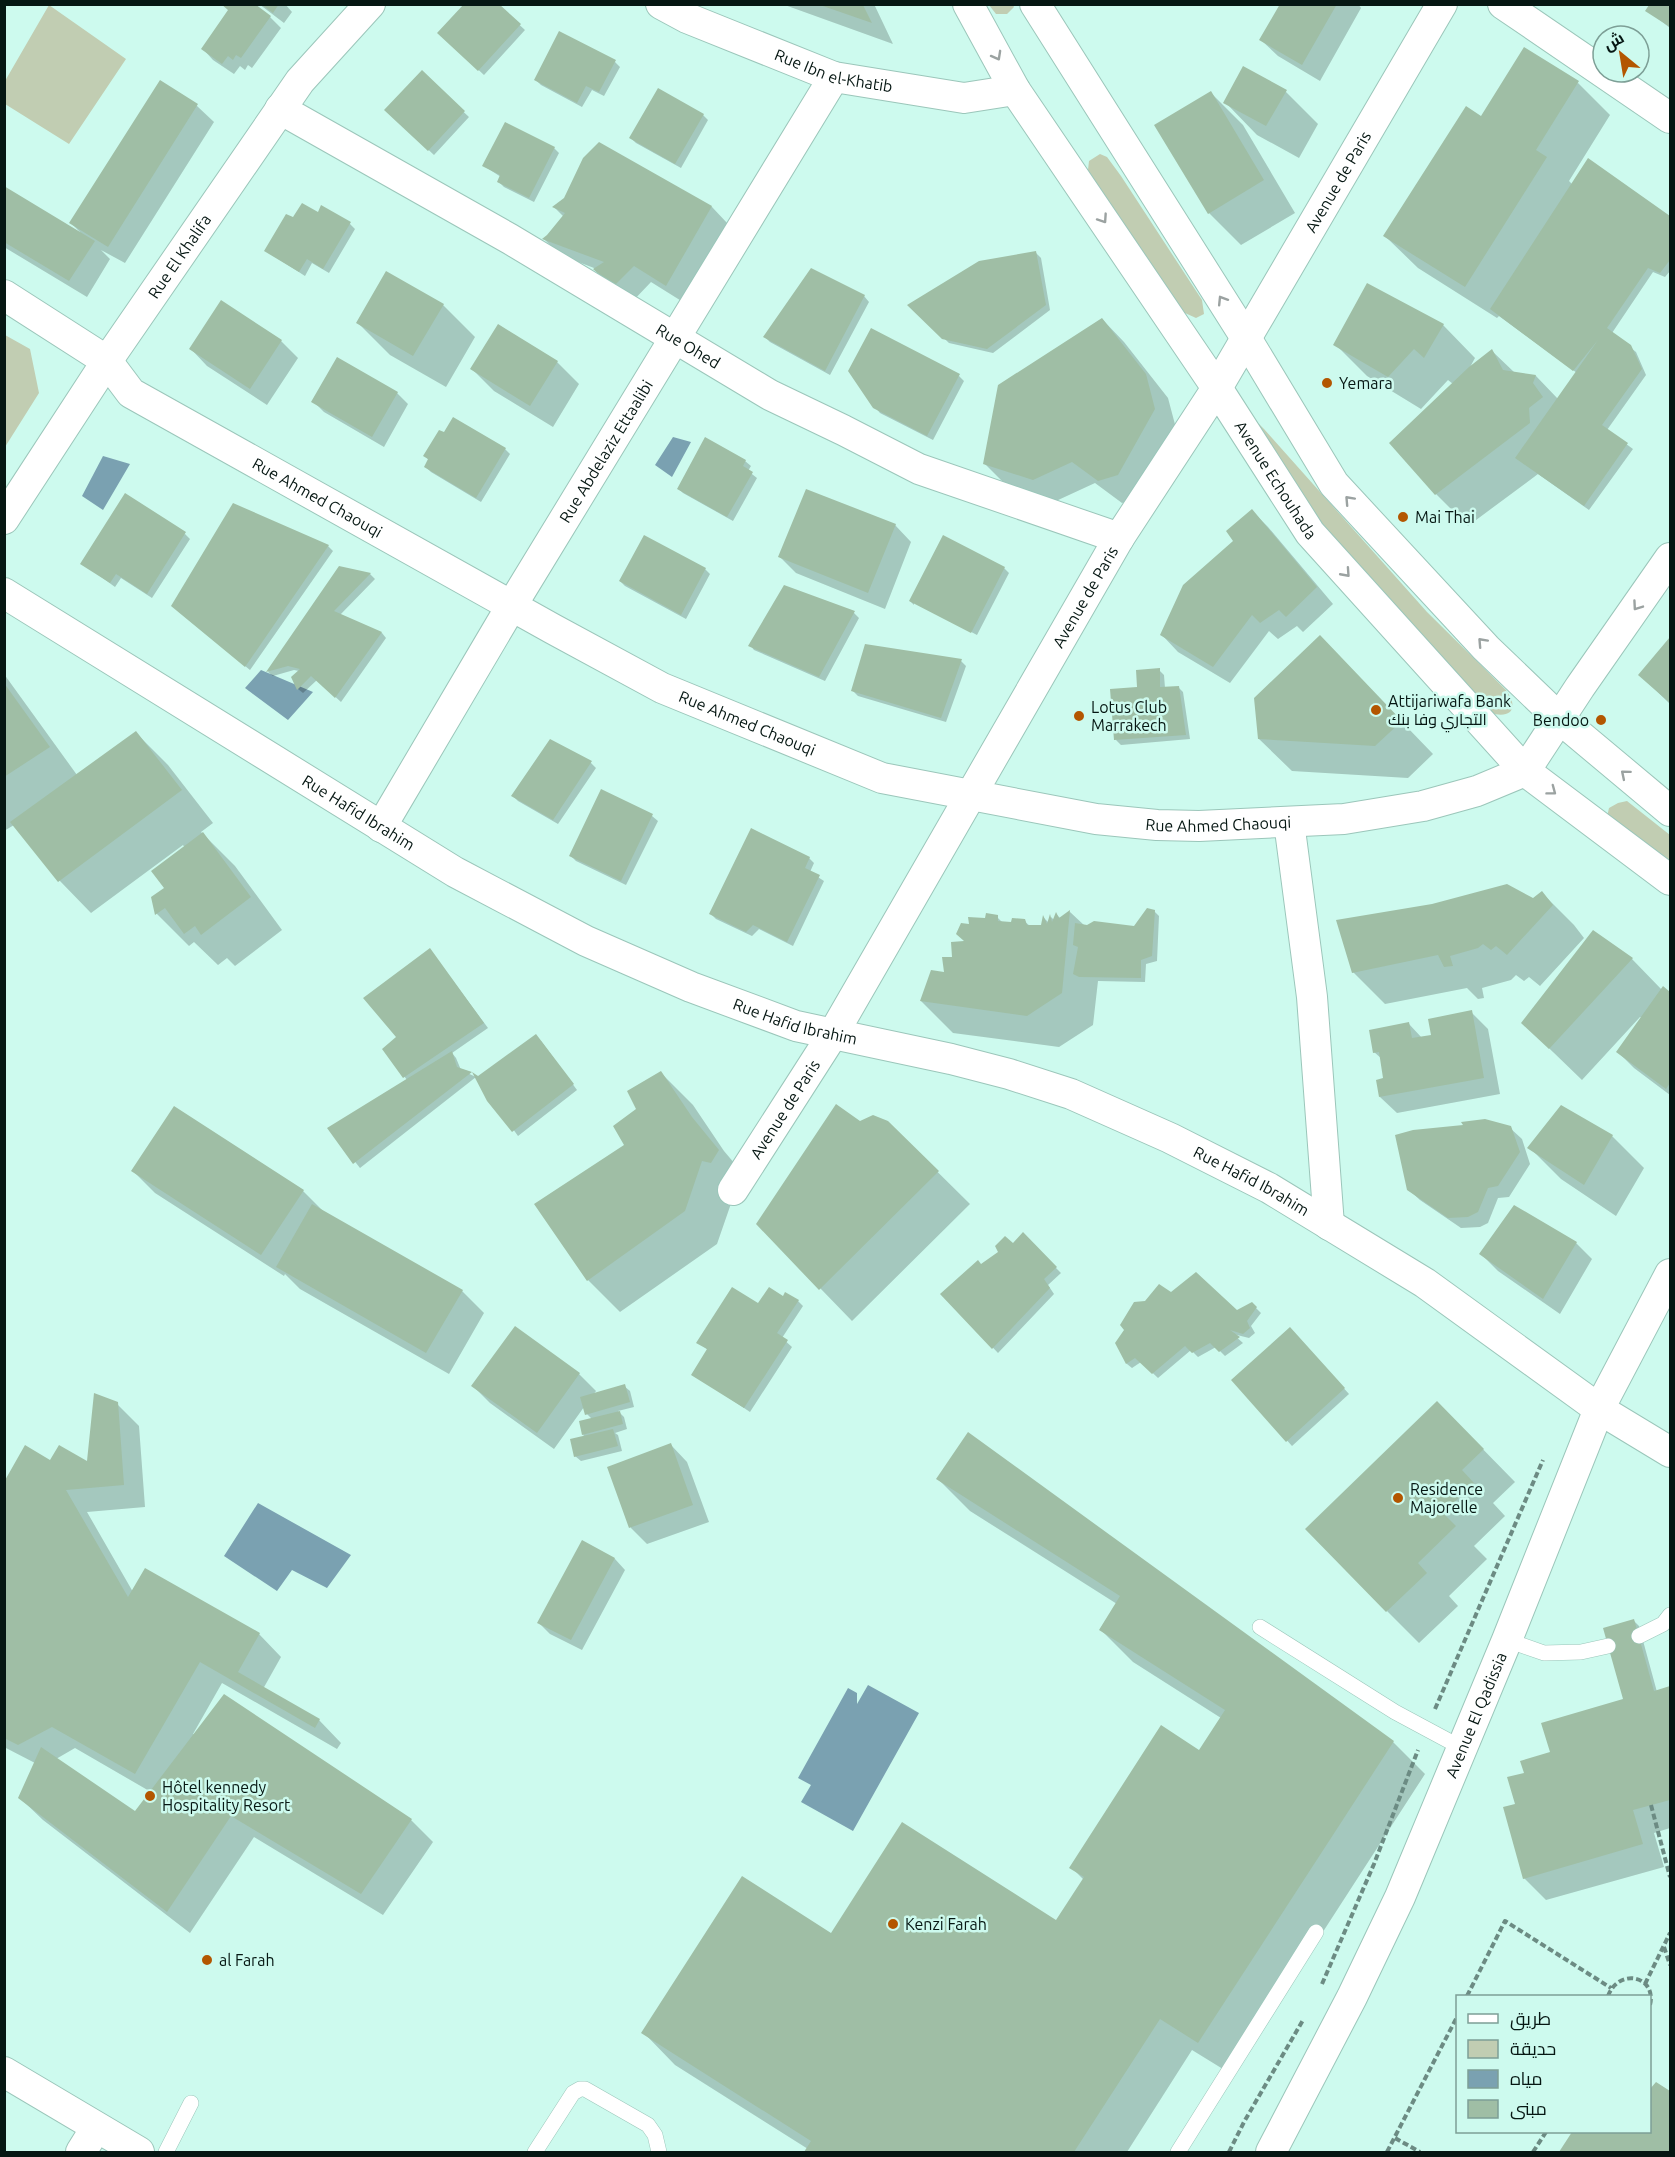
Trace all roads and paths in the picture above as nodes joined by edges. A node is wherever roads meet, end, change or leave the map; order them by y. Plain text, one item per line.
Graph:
1 (370, 4) edge
2 (661, 4) edge
3 (968, 4) edge
4 (1035, 4) edge
5 (1442, 4) edge
6 (1503, 4) edge
7 (834, 77) junction
8 (1015, 90) junction
9 (280, 109) junction
10 (1671, 118) edge
11 (4, 295) edge
12 (677, 338) junction
13 (1246, 338) junction
14 (107, 361) junction
15 (1217, 388) junction
16 (4, 519) edge
17 (1119, 538) junction
18 (1671, 558) edge
19 (4, 593) edge
20 (512, 605) junction
21 (1560, 719) junction
22 (1525, 771) junction
23 (970, 796) junction
24 (1671, 811) edge
25 (1290, 822) junction
26 (381, 827) junction
27 (1671, 880) edge
28 (833, 1034) junction
29 (733, 1190) dead end
30 (1329, 1225) junction
31 (1671, 1274) edge
32 (1599, 1408) junction
33 (1671, 1452) edge
34 (1545, 1456) dead end
35 (1671, 1615) edge
36 (1260, 1627) dead end
37 (1639, 1636) dead end
38 (1507, 1640) junction
39 (1608, 1646) dead end
40 (1426, 1730) junction
41 (1462, 1748) junction
42 (1651, 1805) dead end
43 (1671, 1877) edge
44 (1316, 1932) dead end
45 (1671, 1933) edge
46 (1664, 1946) junction
47 (1671, 1965) edge
48 (1645, 1984) junction
49 (1321, 1987) dead end
50 (1611, 1988) junction
51 (1468, 1995) edge
52 (1608, 1995) edge
53 (1650, 1995) edge
54 (1304, 2018) dead end
55 (1456, 2021) edge
56 (4, 2072) edge
57 (191, 2103) dead end
58 (1545, 2133) edge
59 (1395, 2138) junction
60 (88, 2140) edge
61 (139, 2152) edge
62 (166, 2152) edge
63 (536, 2152) edge
64 (658, 2152) edge
65 (1178, 2152) edge
66 (1229, 2152) edge
67 (1271, 2152) edge
68 (1387, 2152) edge
69 (1420, 2152) edge
70 (1533, 2152) edge

1 - 9 street, Rue El Khalifa
2 - 7 street, Rue Ibn el-Khatib
3 -> 8 street, Avenue Echouhada
13 -> 4 street
5 - 13 street, Avenue de Paris
6 - 10 street
7 - 8 street, Rue Ibn el-Khatib
7 - 12 street, Rue Abdelaziz Ettaalibi
8 -> 15 street, Avenue Echouhada
9 - 12 street, Rue Ohed
9 - 14 street, Rue El Khalifa
11 - 14 street, Rue Ahmed Chaouqi
12 - 17 street, Rue Ohed
12 - 20 street, Rue Abdelaziz Ettaalibi
13 - 15 street, Avenue de Paris
21 -> 13 street
14 - 16 street, Rue El Khalifa
14 - 20 street, Rue Ahmed Chaouqi
15 - 17 street, Avenue de Paris
15 -> 22 street, Avenue Echouhada
17 - 23 street, Avenue de Paris
18 -> 21 street
19 - 26 street, Rue Hafid Ibrahim
20 - 23 street, Rue Ahmed Chaouqi
20 - 26 street, Rue Abdelaziz Ettaalibi
21 - 22 street
24 -> 21 street
22 - 25 street, Rue Ahmed Chaouqi
22 -> 27 street, Avenue Echouhada
23 - 25 street, Rue Ahmed Chaouqi
23 - 28 street, Avenue de Paris
25 - 30 street
26 - 28 street, Rue Hafid Ibrahim
28 - 29 street, Avenue de Paris
28 - 30 street, Rue Hafid Ibrahim
30 - 32 street, Rue Hafid Ibrahim
31 - 32 street, Avenue El Qadissia
32 - 33 street, Rue Hafid Ibrahim
32 - 38 street, Avenue El Qadissia
34 - 40 path
35 - 37 lane
36 - 40 lane
38 - 39 lane
38 - 41 street, Avenue El Qadissia
40 - 41 lane
40 - 49 path
41 - 67 street, Avenue El Qadissia
42 - 43 path
44 - 65 lane
45 - 46 path
46 - 47 path
46 - 48 path
48 - 50 path
48 - 53 path
50 - 51 path
50 - 52 path
54 - 66 path
55 - 59 path
56 - 60 street
57 - 62 lane
58 - 70 path
59 - 68 path
59 - 69 path
60 - 61 street
63 - 64 lane

